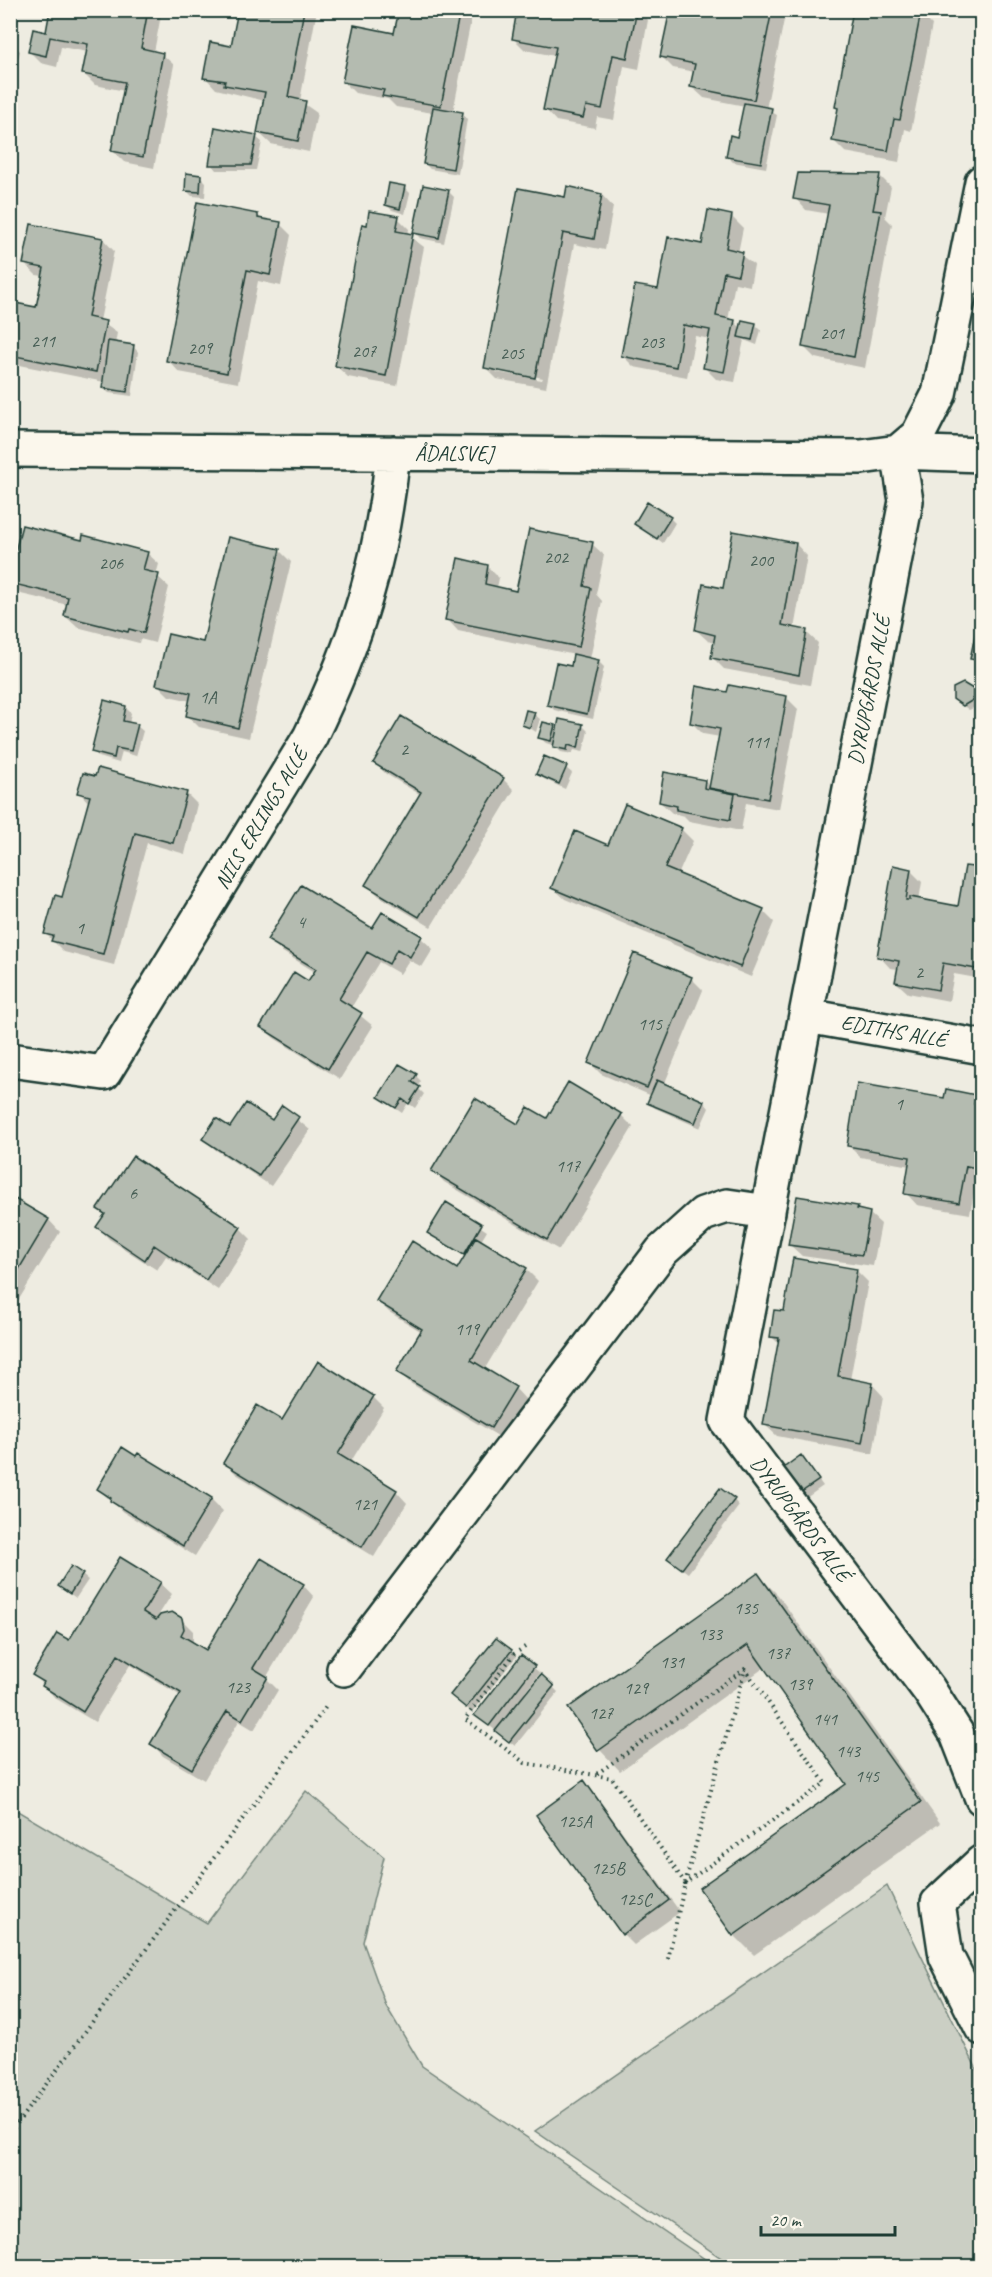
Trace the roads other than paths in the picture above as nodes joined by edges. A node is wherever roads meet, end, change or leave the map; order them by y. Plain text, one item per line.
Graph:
1 (981, 182) edge
2 (10, 450) edge
3 (898, 452) junction
4 (393, 453) junction
5 (981, 455) edge
6 (807, 1016) junction
7 (981, 1047) edge
8 (10, 1060) edge
9 (768, 1212) junction
10 (344, 1669) road end
11 (981, 1798) edge
12 (981, 1862) edge
13 (981, 2028) edge

1 - 3 street
2 - 4 street, ÅDALSVEJ
3 - 4 street, ÅDALSVEJ
3 - 5 street, ÅDALSVEJ
3 - 6 street, DYRUPGÅRDS ALLÉ
4 - 8 street, NILS ERLINGS ALLÉ
6 - 7 street, EDITHS ALLÉ
6 - 9 street, DYRUPGÅRDS ALLÉ
9 - 10 street
9 - 11 street, DYRUPGÅRDS ALLÉ
12 - 13 street

